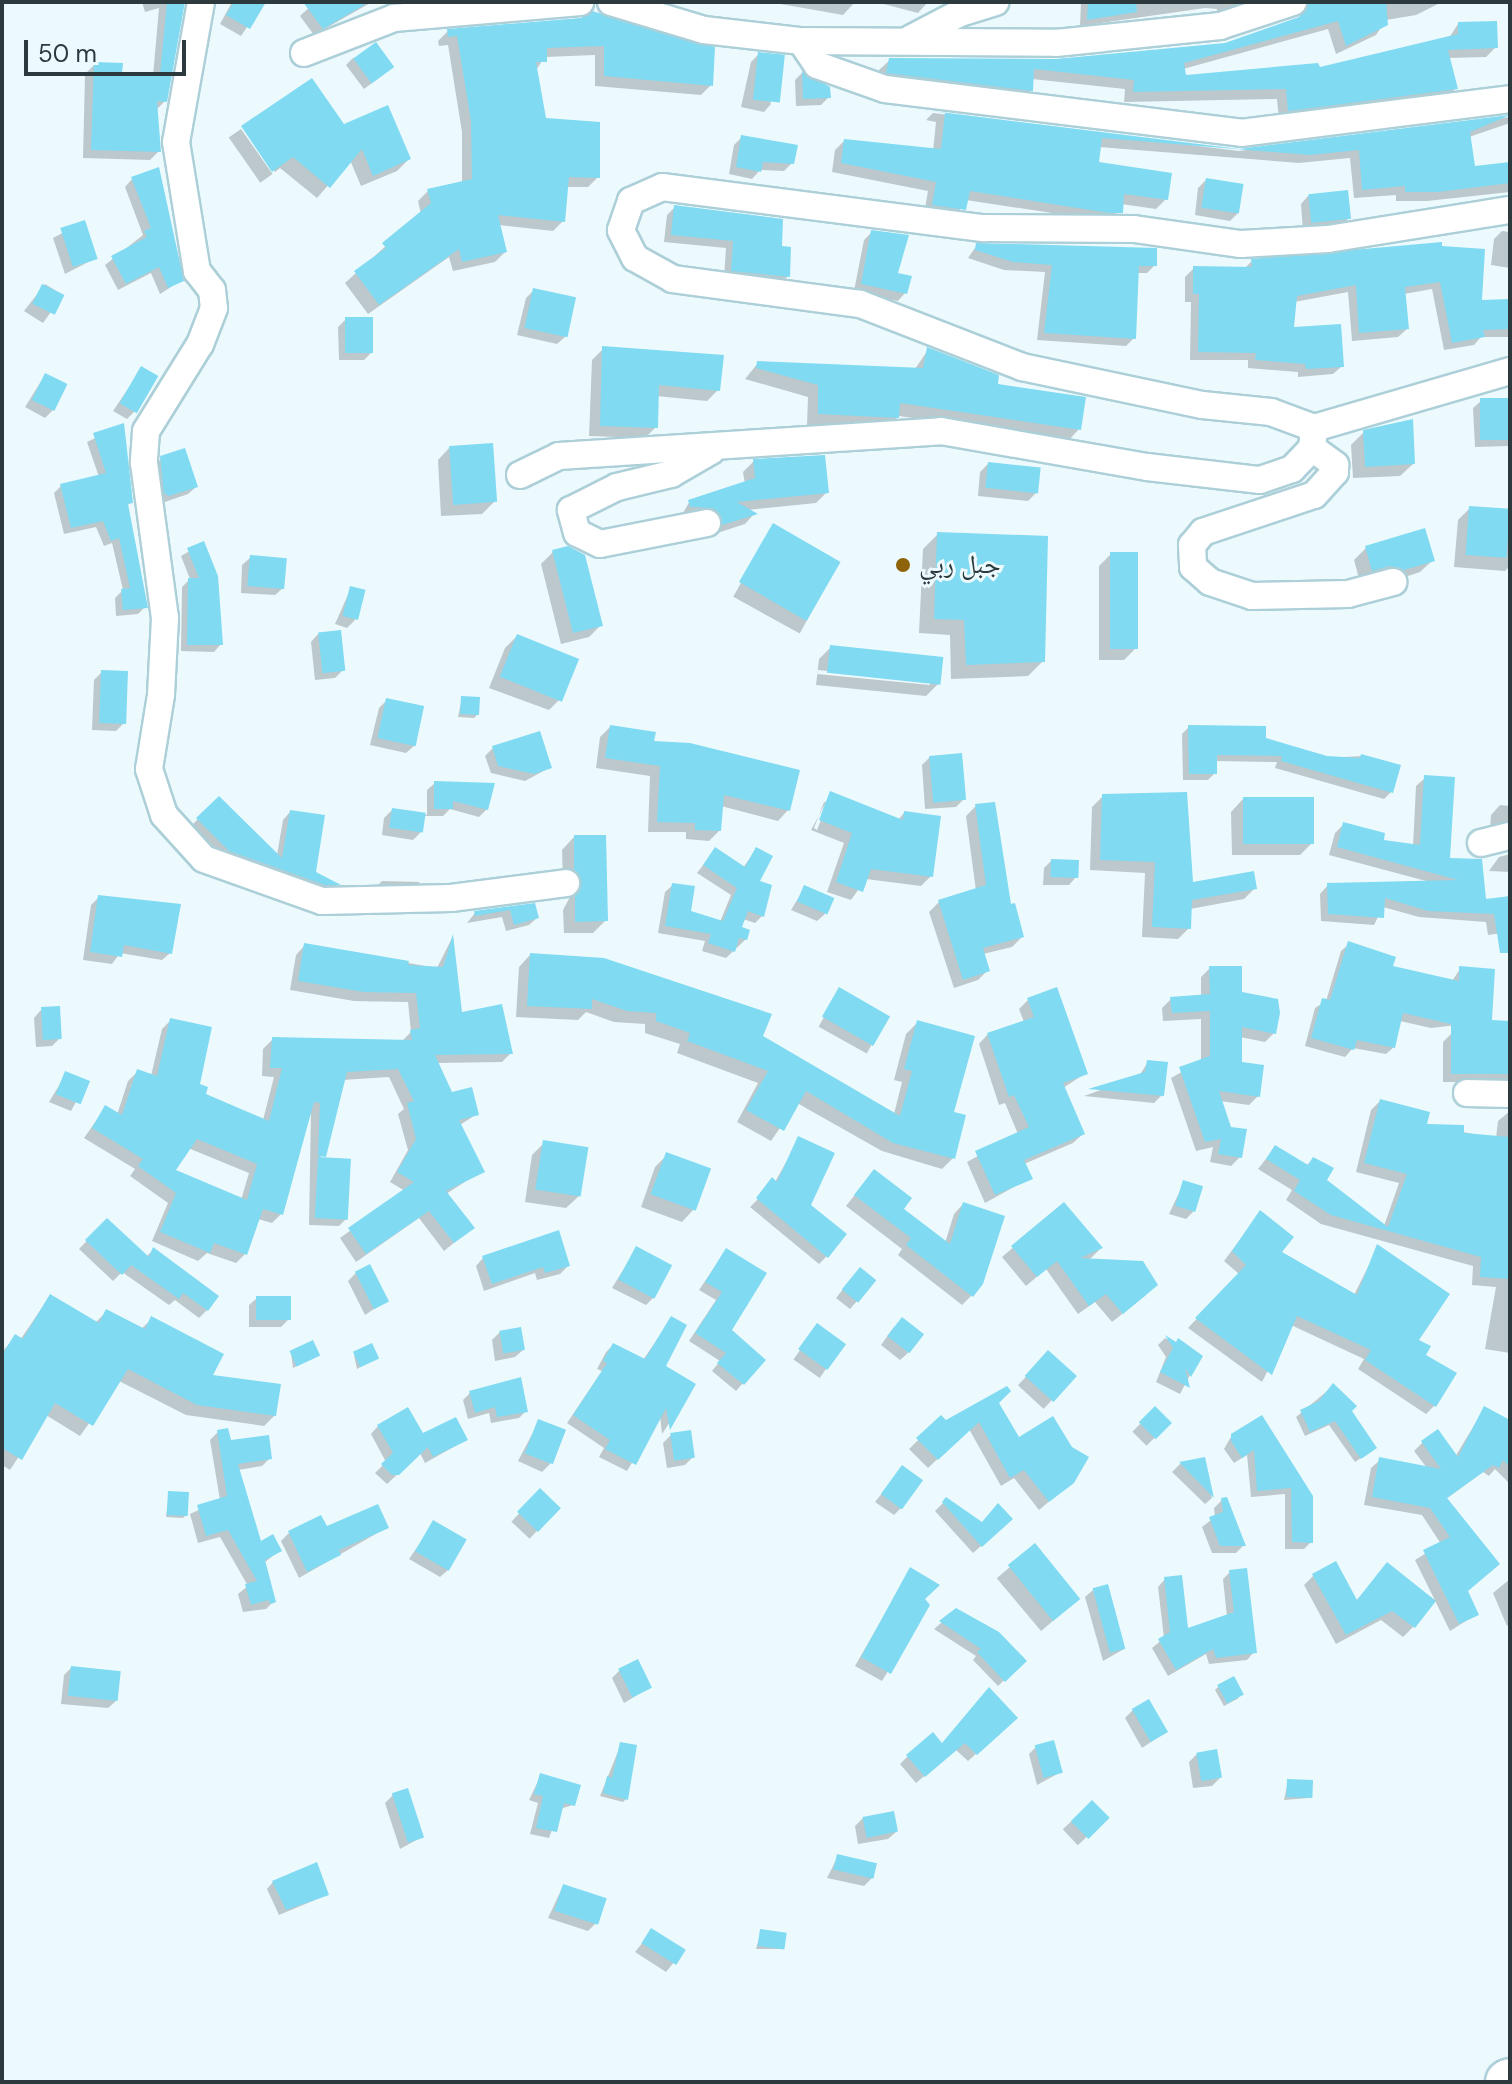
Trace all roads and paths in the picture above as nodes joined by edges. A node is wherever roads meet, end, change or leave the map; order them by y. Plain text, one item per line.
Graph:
1 (201, 2) edge
2 (580, 2) edge
3 (611, 2) edge
4 (995, 2) edge
5 (1293, 2) edge
6 (801, 41) junction
7 (907, 41) junction
8 (304, 53) dead end
9 (1510, 99) edge
10 (1508, 211) edge
11 (1510, 371) edge
12 (1313, 438) junction
13 (718, 447) junction
14 (520, 475) dead end
15 (707, 523) dead end
16 (1393, 582) dead end
17 (1510, 836) edge
18 (1481, 843) dead end
19 (566, 883) dead end
20 (1467, 1093) dead end
21 (1510, 1094) edge

1 - 19 street
2 - 8 street
3 - 6 street
4 - 7 street
5 - 7 street
6 - 7 street
6 - 9 street
10 - 12 street
11 - 12 street
12 - 13 street
12 - 16 street
13 - 14 street
13 - 15 street
17 - 18 street
20 - 21 street

